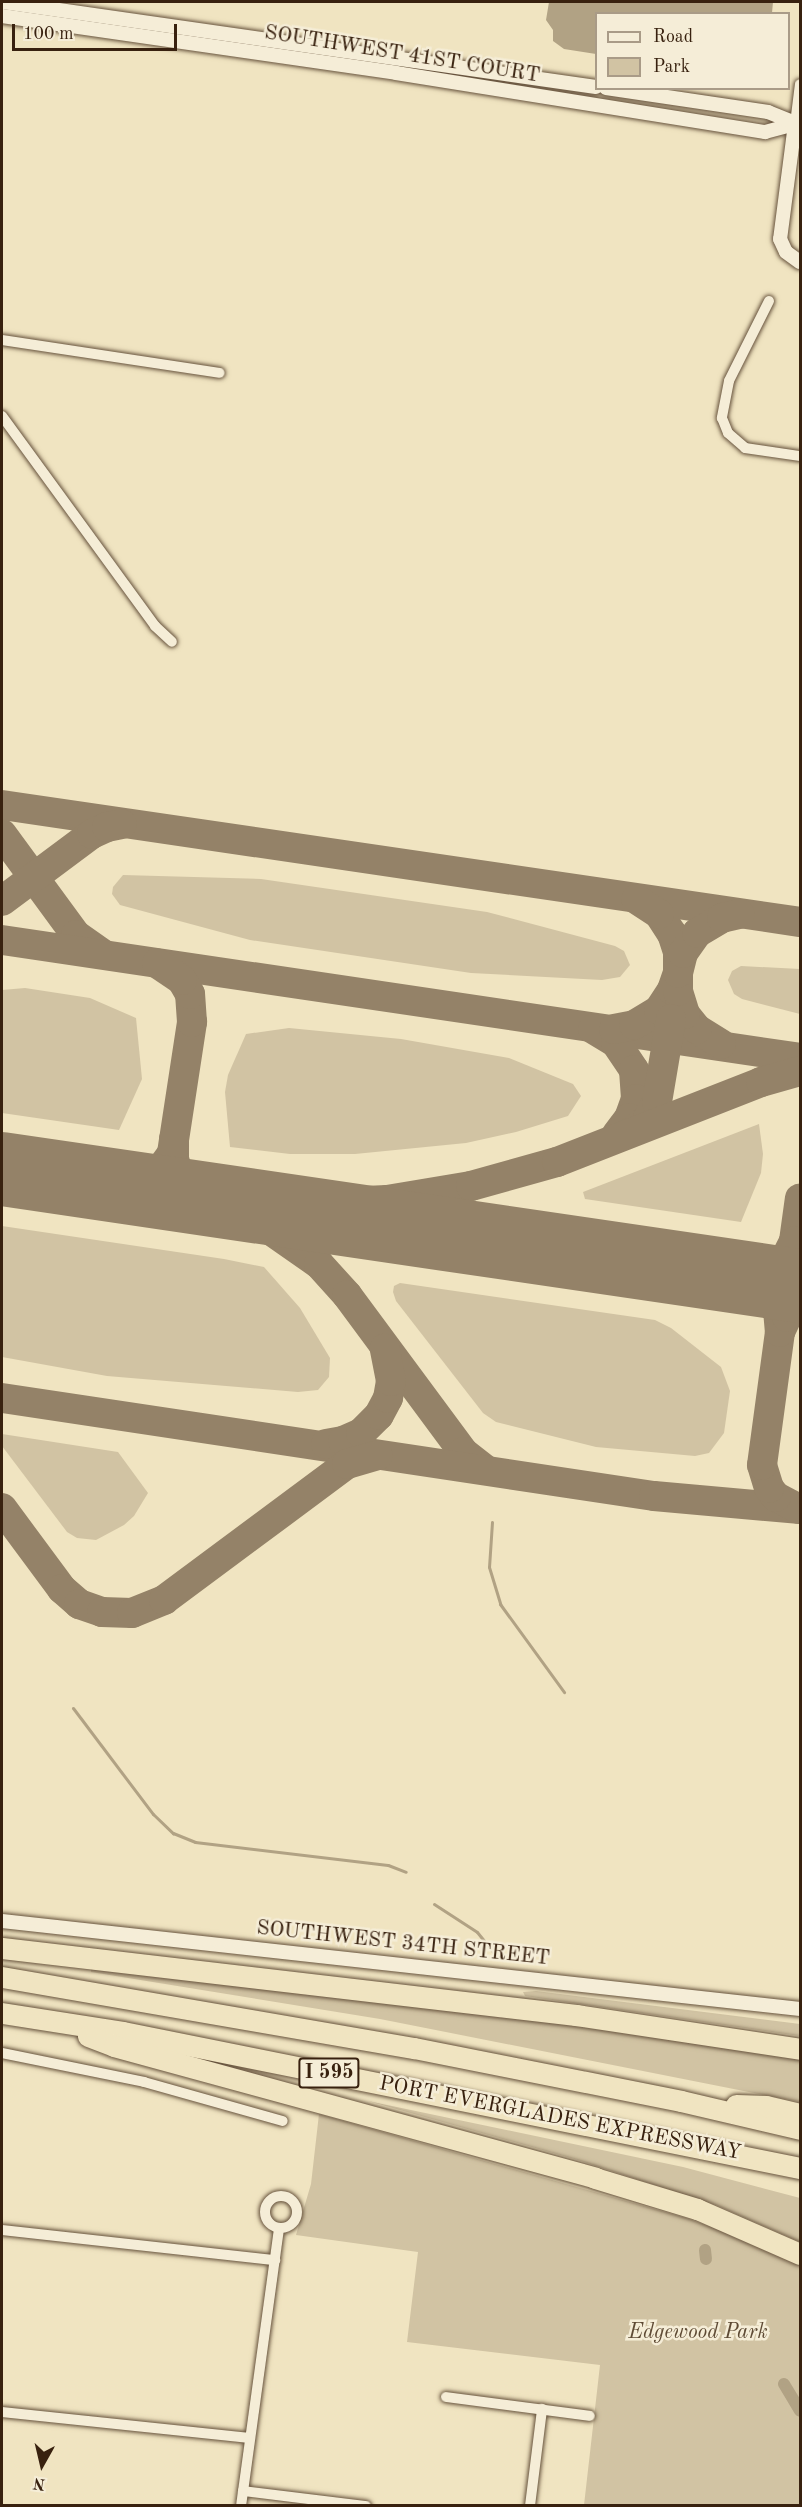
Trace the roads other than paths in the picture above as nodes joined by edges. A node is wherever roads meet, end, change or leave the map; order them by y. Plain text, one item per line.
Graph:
1 (3, 2) edge
2 (2, 14) edge
3 (801, 84) edge
4 (595, 87) edge
5 (620, 90) edge
6 (798, 125) edge
7 (801, 262) edge
8 (769, 301) dead end
9 (2, 340) edge
10 (220, 372) dead end
11 (2, 416) edge
12 (801, 456) edge
13 (172, 642) dead end
14 (2, 1921) edge
15 (2, 1948) edge
16 (2, 1977) edge
17 (801, 2009) edge
18 (2, 2013) edge
19 (42, 2019) junction
20 (801, 2049) edge
21 (2, 2053) edge
22 (681, 2101) junction
23 (801, 2114) edge
24 (283, 2121) dead end
25 (801, 2129) edge
26 (795, 2168) edge
27 (279, 2229) dead end
28 (2, 2230) edge
29 (801, 2254) edge
30 (275, 2260) junction
31 (446, 2397) dead end
32 (542, 2409) junction
33 (2, 2412) edge
34 (590, 2416) dead end
35 (250, 2438) junction
36 (243, 2491) junction
37 (241, 2505) edge
38 (366, 2505) edge
39 (530, 2505) edge

1 - 2 street
1 - 4 street, SOUTHWEST 41ST COURT
2 - 6 street, SOUTHWEST 41ST COURT
3 - 6 street
5 - 6 street
6 - 7 street
8 - 12 street
9 - 10 street
11 - 13 street
14 - 17 street, SOUTHWEST 34TH STREET
15 - 20 highway
16 - 22 highway, PORT EVERGLADES EXPRESSWAY / I 595
18 - 19 highway, PORT EVERGLADES EXPRESSWAY / I 595
19 - 26 highway, PORT EVERGLADES EXPRESSWAY / I 595
19 - 29 highway
21 - 24 street
22 - 23 highway
22 - 25 highway, PORT EVERGLADES EXPRESSWAY / I 595
27 - 30 street
28 - 30 street
30 - 35 street
31 - 32 street
32 - 34 street
32 - 39 street
33 - 35 street
35 - 36 street
36 - 37 street
36 - 38 street

